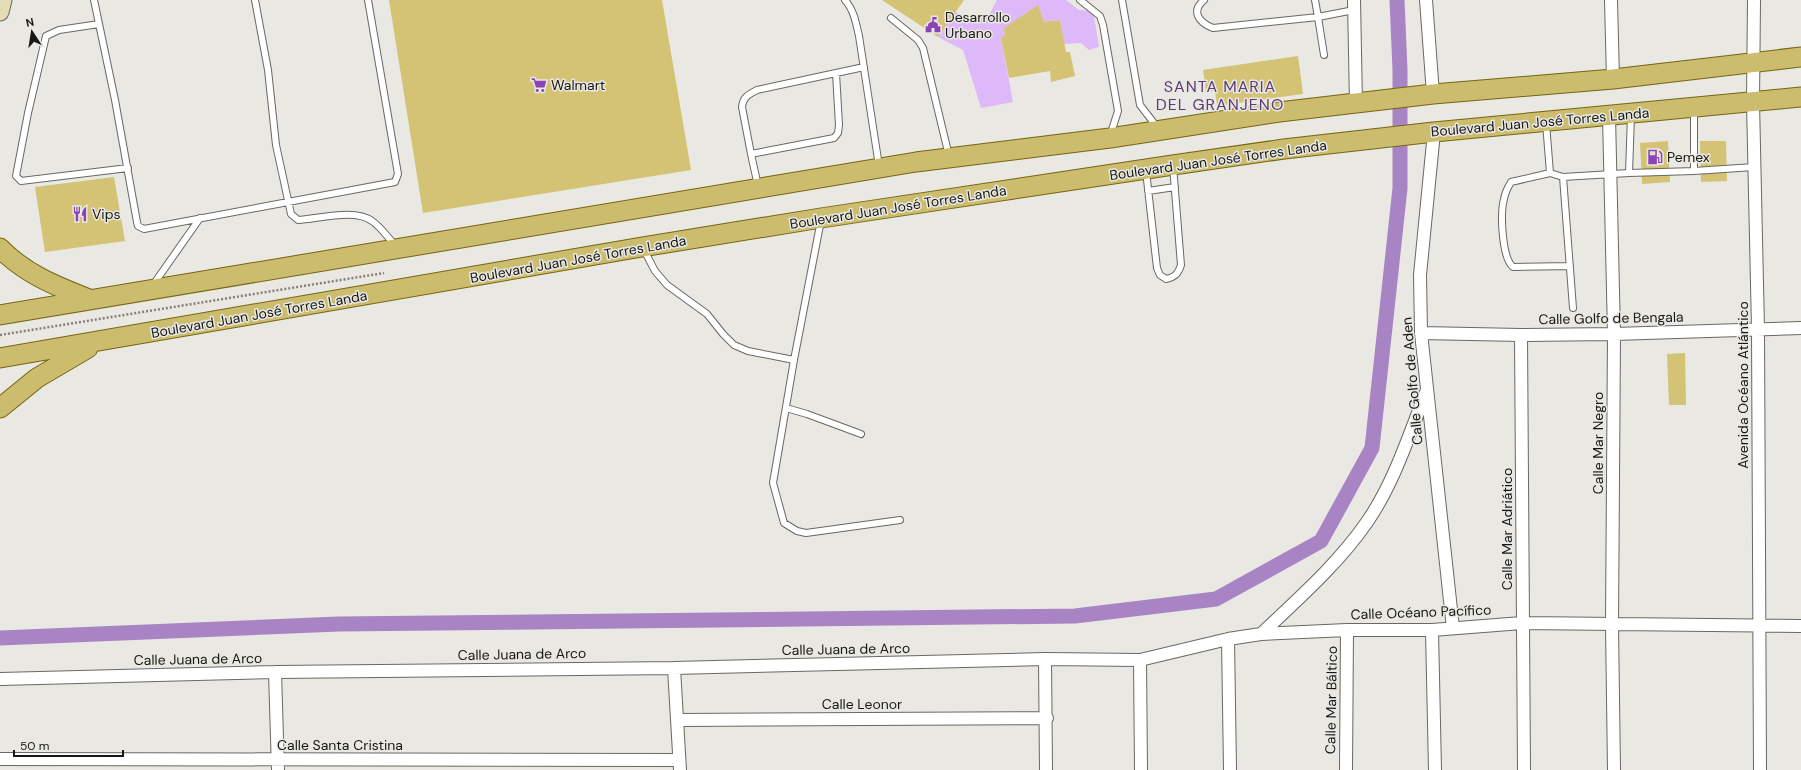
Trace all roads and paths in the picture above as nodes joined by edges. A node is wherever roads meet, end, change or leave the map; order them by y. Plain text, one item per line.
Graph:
1 (3, 0) edge
2 (94, 0) edge
3 (255, 0) edge
4 (368, 0) edge
5 (845, 0) edge
6 (1080, 0) edge
7 (1122, 0) edge
8 (1204, 0) edge
9 (1315, 0) edge
10 (1426, 0) edge
11 (1611, 0) edge
12 (1754, 0) edge
13 (1354, 5) edge
14 (0, 12) edge
15 (1318, 17) junction
16 (891, 18) dead end
17 (99, 24) junction
18 (1324, 55) dead end
19 (1801, 57) edge
20 (1755, 63) junction
21 (864, 68) junction
22 (836, 73) junction
23 (1613, 79) junction
24 (1433, 94) junction
25 (1801, 97) edge
26 (1362, 102) junction
27 (1753, 102) junction
28 (1694, 107) junction
29 (1631, 114) junction
30 (1609, 116) junction
31 (1546, 121) junction
32 (1160, 130) junction
33 (1434, 132) junction
34 (1110, 138) junction
35 (751, 154) junction
36 (949, 158) junction
37 (1173, 165) junction
38 (1754, 167) junction
39 (128, 168) junction
40 (880, 168) junction
41 (1146, 169) junction
42 (1694, 171) junction
43 (1550, 173) junction
44 (1629, 173) junction
45 (1610, 174) junction
46 (1563, 177) junction
47 (758, 187) junction
48 (1175, 187) junction
49 (1148, 191) junction
50 (288, 204) junction
51 (200, 218) junction
52 (822, 218) junction
53 (642, 247) junction
54 (0, 248) edge
55 (398, 248) junction
56 (1570, 266) junction
57 (150, 290) junction
58 (89, 299) junction
59 (1573, 308) dead end
60 (0, 315) edge
61 (1801, 328) edge
62 (1758, 329) junction
63 (1422, 333) junction
64 (1614, 334) junction
65 (1522, 335) junction
66 (104, 340) junction
67 (0, 358) edge
68 (794, 360) junction
69 (1427, 389) junction
70 (0, 408) edge
71 (786, 408) junction
72 (861, 434) dead end
73 (900, 520) dead end
74 (1522, 623) junction
75 (1612, 625) junction
76 (1801, 626) edge
77 (1759, 627) junction
78 (1453, 628) junction
79 (1347, 630) junction
80 (1432, 630) junction
81 (1261, 634) junction
82 (1228, 639) junction
83 (1045, 659) junction
84 (1140, 660) junction
85 (674, 668) junction
86 (275, 672) junction
87 (0, 679) edge
88 (1047, 718) junction
89 (678, 720) junction
90 (0, 759) edge
91 (278, 765) edge
92 (679, 765) edge
93 (1046, 770) edge
94 (1141, 770) edge
95 (1230, 770) edge
96 (1346, 770) edge
97 (1435, 770) edge
98 (1524, 770) edge
99 (1614, 770) edge
100 (1760, 770) edge

1 - 14 main road
2 - 17 lane
3 - 50 lane
4 - 50 lane
5 - 21 lane
6 - 34 lane
7 - 32 lane
8 - 15 lane
9 - 15 lane
10 - 24 street
11 - 23 street
12 - 20 street, Avenida Océano Atlántico
13 - 15 lane
13 - 26 street
15 - 18 lane
16 - 36 lane
17 - 39 lane
17 - 39 lane
19 - 20 main road
20 - 23 main road
20 - 27 street, Avenida Océano Atlántico
21 - 22 lane
21 - 40 lane
22 - 35 lane
22 - 35 lane
23 - 24 main road
24 - 26 main road
25 - 27 main road, Boulevard Juan José Torres Landa
26 - 32 main road
27 - 28 main road, Boulevard Juan José Torres Landa
27 - 38 street, Avenida Océano Atlántico
28 - 29 main road, Boulevard Juan José Torres Landa
28 - 42 lane
29 - 30 main road, Boulevard Juan José Torres Landa
29 - 44 lane
30 - 31 main road, Boulevard Juan José Torres Landa
30 - 45 street, Calle Mar Negro
31 - 33 main road, Boulevard Juan José Torres Landa
31 - 43 lane
32 - 34 main road
33 - 37 main road, Boulevard Juan José Torres Landa
33 - 63 street, Calle Golfo de Aden
34 - 36 main road
35 - 47 lane
36 - 40 main road
37 - 41 main road, Boulevard Juan José Torres Landa
37 - 48 lane
38 - 42 lane
38 - 62 street, Avenida Océano Atlántico
39 - 51 lane
40 - 47 main road
41 - 49 lane
41 - 52 main road, Boulevard Juan José Torres Landa
42 - 44 lane
43 - 46 lane
43 - 56 lane
44 - 45 lane
45 - 46 lane
45 - 64 street, Calle Mar Negro
46 - 56 lane
47 - 55 main road
48 - 49 lane
48 - 49 lane
50 - 51 lane
50 - 55 lane
51 - 57 lane
52 - 53 main road, Boulevard Juan José Torres Landa
52 - 68 lane
53 - 66 main road, Boulevard Juan José Torres Landa
53 - 68 lane
54 - 58 main road
55 - 57 main road
56 - 59 lane
57 - 58 main road
58 - 60 main road
61 - 62 street, Calle Golfo de Bengala
62 - 64 street, Calle Golfo de Bengala
62 - 77 street, Avenida Océano Atlántico
63 - 65 street, Calle Golfo de Bengala
63 - 69 street, Calle Golfo de Aden
64 - 65 street, Calle Golfo de Bengala
64 - 75 street, Calle Mar Negro
65 - 74 street, Calle Mar Adriático
66 - 67 main road, Boulevard Juan José Torres Landa
66 - 70 main road
68 - 71 lane
69 - 78 street, Calle Golfo de Aden
69 - 81 street
71 - 72 lane
71 - 73 lane
74 - 75 street, Calle Océano Pacífico
74 - 78 street, Calle Océano Pacífico
74 - 98 street, Calle Mar Adriático
75 - 77 street, Calle Océano Pacífico
75 - 99 street, Calle Mar Negro
76 - 77 street, Calle Océano Pacífico
77 - 100 street, Avenida Océano Atlántico
78 - 80 street, Calle Océano Pacífico
79 - 80 street, Calle Océano Pacífico
79 - 81 street, Calle Océano Pacífico
79 - 96 street, Calle Mar Báltico
80 - 97 street
81 - 82 street, Calle Océano Pacífico
82 - 84 street, Calle Océano Pacífico
82 - 95 street
83 - 84 street, Calle Océano Pacífico
83 - 85 street, Calle Juana de Arco
83 - 88 street
84 - 94 street
85 - 86 street, Calle Juana de Arco
85 - 89 street
86 - 87 street, Calle Juana de Arco
86 - 91 street
88 - 89 street, Calle Leonor
88 - 93 street
89 - 92 street
90 - 91 street, Calle Santa Cristina
91 - 92 street, Calle Santa Cristina

